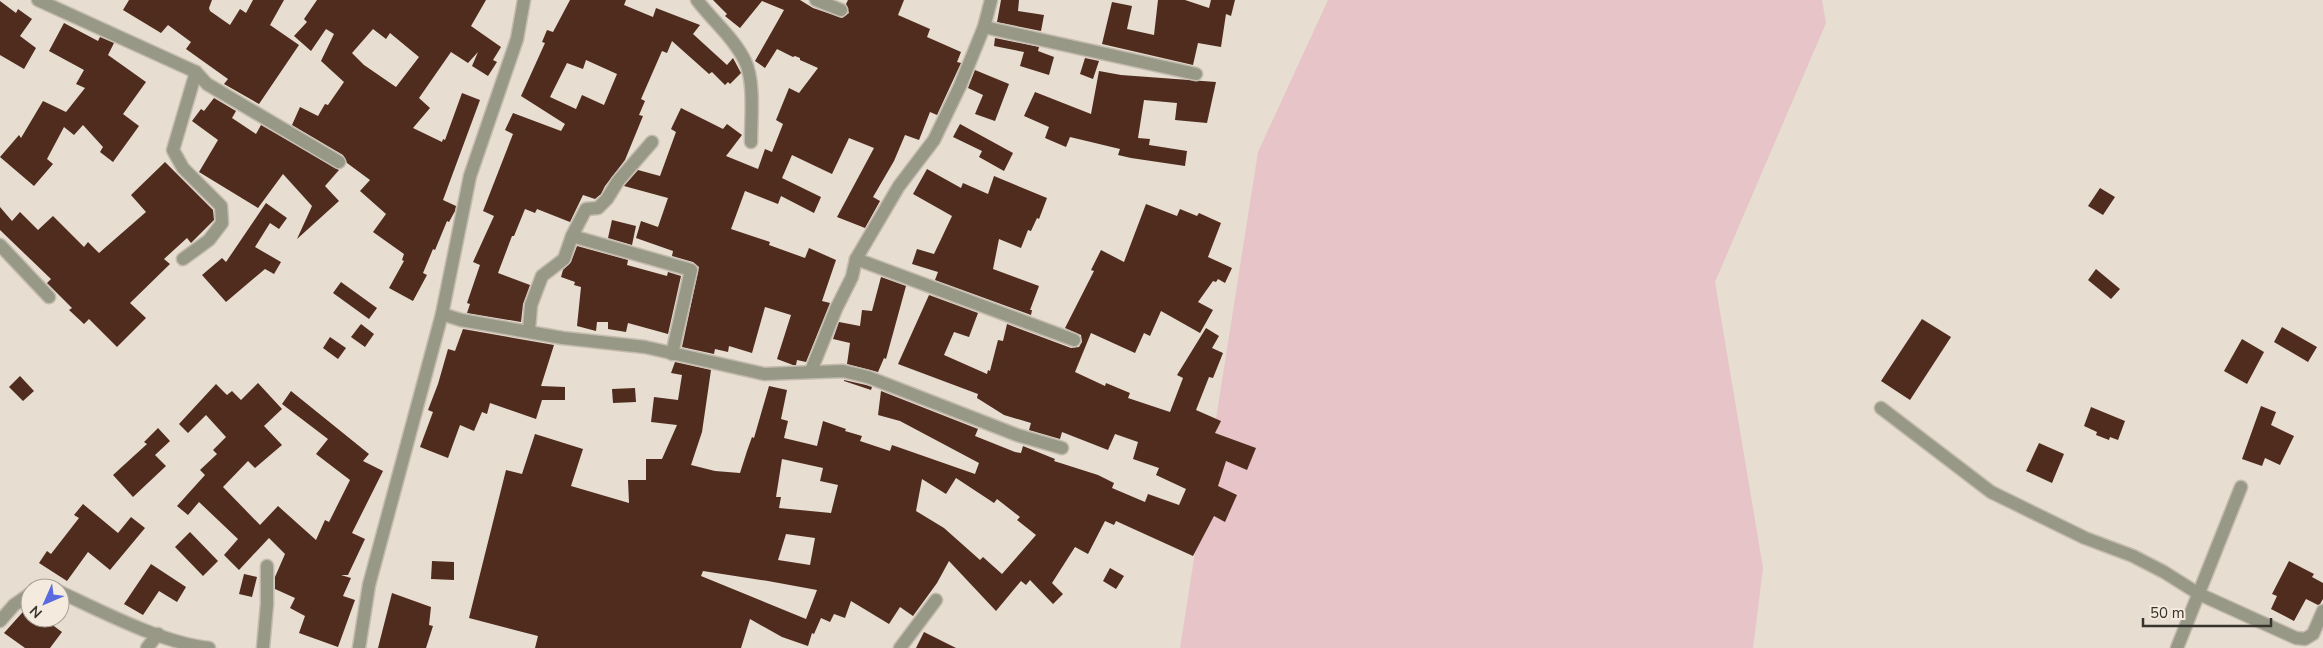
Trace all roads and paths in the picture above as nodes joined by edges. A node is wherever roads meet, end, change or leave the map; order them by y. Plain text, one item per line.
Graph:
1 (38, 0) edge
2 (524, 0) edge
3 (697, 0) edge
4 (816, 0) edge
5 (991, 0) edge
6 (841, 10) dead end
7 (984, 27) junction
8 (196, 72) junction
9 (1196, 74) dead end
10 (652, 142) dead end
11 (751, 142) dead end
12 (339, 162) dead end
13 (572, 236) junction
14 (0, 245) edge
15 (183, 259) dead end
16 (856, 259) junction
17 (49, 297) dead end
18 (442, 314) junction
19 (529, 330) junction
20 (1074, 340) dead end
21 (672, 354) junction
22 (811, 371) junction
23 (1881, 408) dead end
24 (1062, 448) dead end
25 (2240, 487) dead end
26 (267, 566) dead end
27 (2199, 594) junction
28 (70, 596) edge
29 (20, 600) edge
30 (936, 600) dead end
31 (2323, 611) edge
32 (0, 621) edge
33 (158, 634) junction
34 (146, 648) edge
35 (209, 648) edge
36 (263, 648) edge
37 (358, 648) edge
38 (900, 648) edge
39 (2177, 648) edge

1 - 8 street
2 - 18 street
3 - 11 street
4 - 6 street
5 - 7 street
7 - 9 street
7 - 16 street
8 - 12 street
8 - 15 street
10 - 13 street
13 - 19 street
13 - 21 street
14 - 17 street
16 - 20 street
16 - 22 street
18 - 19 street
18 - 37 street
19 - 21 street
21 - 22 street
22 - 24 street
23 - 27 street
25 - 27 street
26 - 36 street
27 - 31 street
27 - 39 street
28 - 33 street
29 - 32 street
30 - 38 street
33 - 34 street
33 - 35 street

